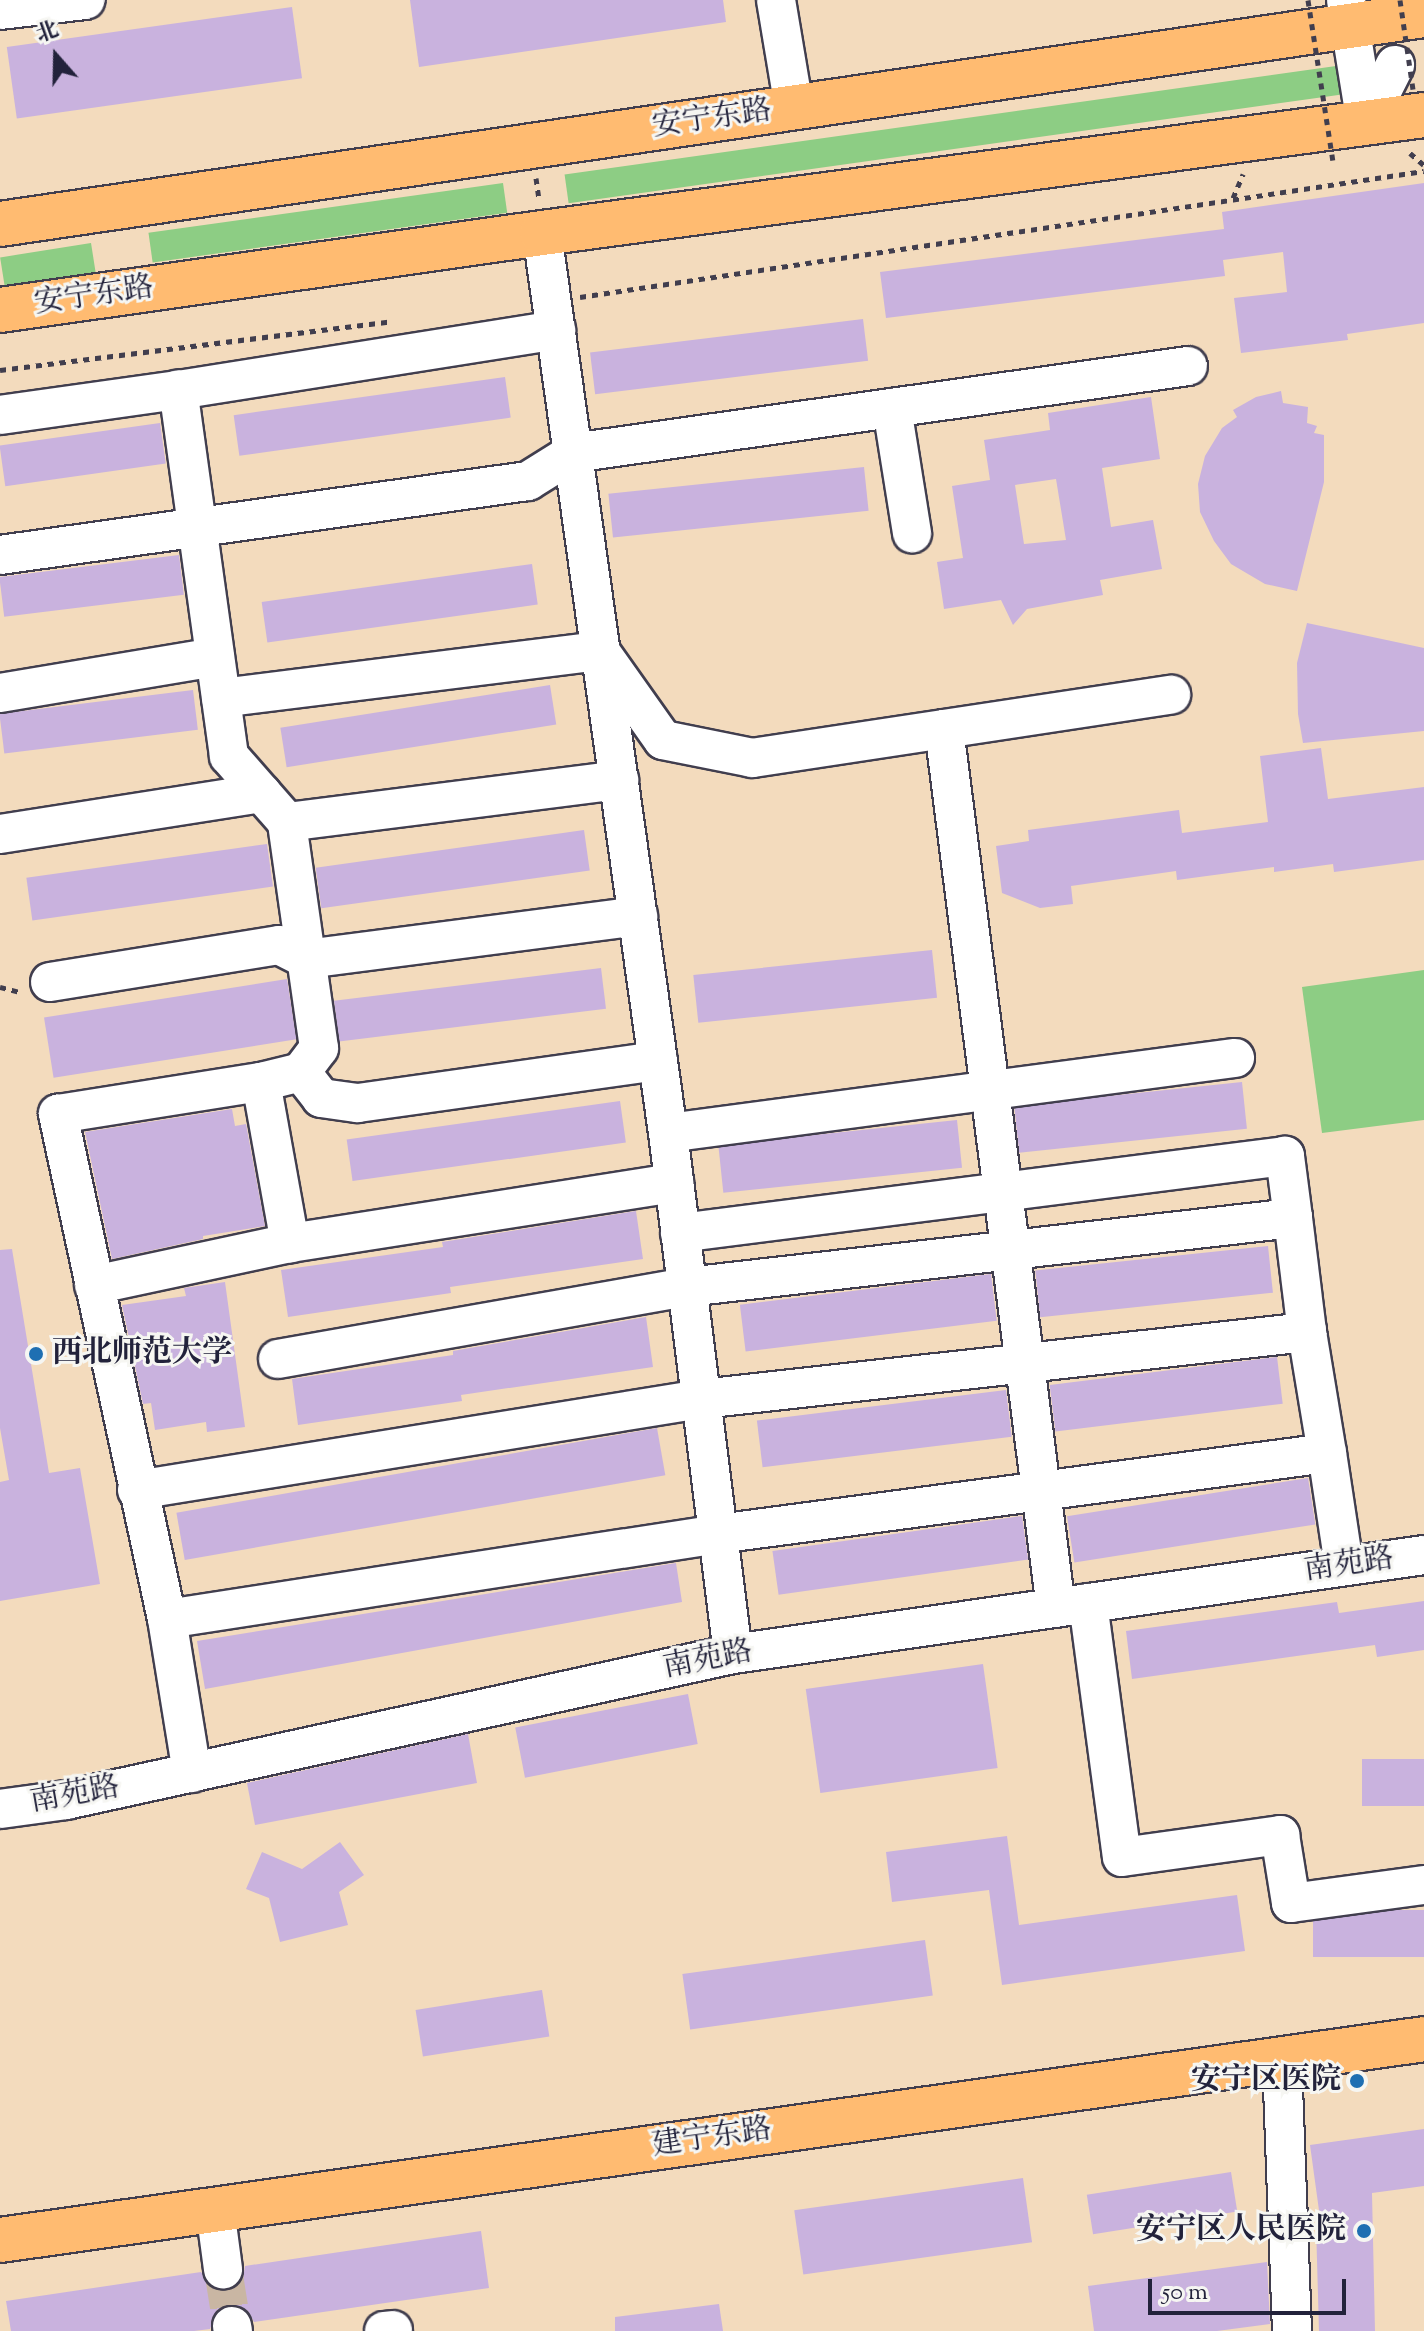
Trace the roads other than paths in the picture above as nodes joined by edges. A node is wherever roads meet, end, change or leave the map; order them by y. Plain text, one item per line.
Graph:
1 (85, 0) edge
2 (776, 0) edge
3 (0, 10) edge
4 (1349, 13) edge
5 (1424, 15) edge
6 (1412, 96) edge
7 (794, 108) junction
8 (1366, 123) junction
9 (0, 224) edge
10 (542, 233) junction
11 (0, 310) edge
12 (554, 316) junction
13 (1188, 366) dead end
14 (178, 390) junction
15 (892, 408) junction
16 (0, 415) edge
17 (573, 453) junction
18 (197, 526) junction
19 (912, 533) dead end
20 (0, 555) edge
21 (600, 651) junction
22 (215, 657) junction
23 (0, 693) edge
24 (1171, 695) dead end
25 (221, 698) junction
26 (944, 729) junction
27 (619, 780) junction
28 (262, 793) junction
29 (287, 822) junction
30 (0, 834) edge
31 (638, 916) junction
32 (307, 959) junction
33 (50, 982) dead end
34 (1235, 1058) dead end
35 (658, 1061) junction
36 (301, 1072) junction
37 (261, 1082) junction
38 (990, 1091) junction
39 (668, 1133) junction
40 (674, 1183) junction
41 (1002, 1191) junction
42 (1293, 1218) junction
43 (680, 1233) junction
44 (290, 1243) junction
45 (1010, 1251) junction
46 (94, 1285) junction
47 (687, 1287) junction
48 (1307, 1332) junction
49 (278, 1359) dead end
50 (1024, 1361) junction
51 (701, 1399) junction
52 (1327, 1453) junction
53 (137, 1490) junction
54 (1041, 1490) junction
55 (718, 1534) junction
56 (1424, 1555) edge
57 (1344, 1566) junction
58 (1072, 1606) junction
59 (167, 1619) junction
60 (733, 1654) junction
61 (192, 1773) junction
62 (0, 1809) edge
63 (1424, 1885) edge
64 (1424, 2039) edge
65 (1282, 2059) junction
66 (215, 2209) junction
67 (0, 2240) edge
68 (223, 2269) tunnel mouth
69 (1292, 2331) edge

1 - 3 street
2 - 7 street
4 - 5 main road, 安宁东路
4 - 6 street
4 - 7 main road, 安宁东路
4 - 8 street
6 - 8 main road, 安宁东路
7 - 9 main road, 安宁东路
8 - 10 main road, 安宁东路
10 - 11 main road, 安宁东路
10 - 12 street
12 - 14 street
12 - 17 street
13 - 15 street
14 - 16 street
14 - 18 street
15 - 17 street
15 - 19 street
17 - 18 street
17 - 21 street
18 - 20 street
18 - 22 street
21 - 25 street
21 - 26 street
21 - 27 street
22 - 23 street
22 - 25 street
24 - 26 street
25 - 28 street
26 - 38 street
27 - 29 street
27 - 31 street
28 - 29 street
28 - 30 street
29 - 32 street
31 - 32 street
31 - 35 street
32 - 33 street
32 - 36 street
34 - 38 street
35 - 36 street
35 - 39 street
36 - 37 street
37 - 44 street
37 - 46 street
38 - 39 street
38 - 41 street
39 - 40 street
40 - 43 street
40 - 44 street
41 - 42 street
41 - 43 street
41 - 45 street
42 - 45 street
42 - 48 street
43 - 47 street
44 - 46 street
45 - 47 street
45 - 50 street
46 - 53 street
47 - 49 street
47 - 51 street
48 - 50 street
48 - 52 street
50 - 51 street
50 - 54 street
51 - 53 street
51 - 55 street
52 - 54 street
52 - 57 street
53 - 59 street
54 - 55 street
54 - 58 street
55 - 59 street
55 - 60 street
56 - 57 street, 南苑路
57 - 58 street, 南苑路
58 - 60 street, 南苑路
58 - 63 street
59 - 61 street
60 - 61 street, 南苑路
61 - 62 street, 南苑路
64 - 65 main road, 建宁东路
65 - 66 main road, 建宁东路
65 - 69 street
66 - 67 main road, 建宁东路
66 - 68 street

